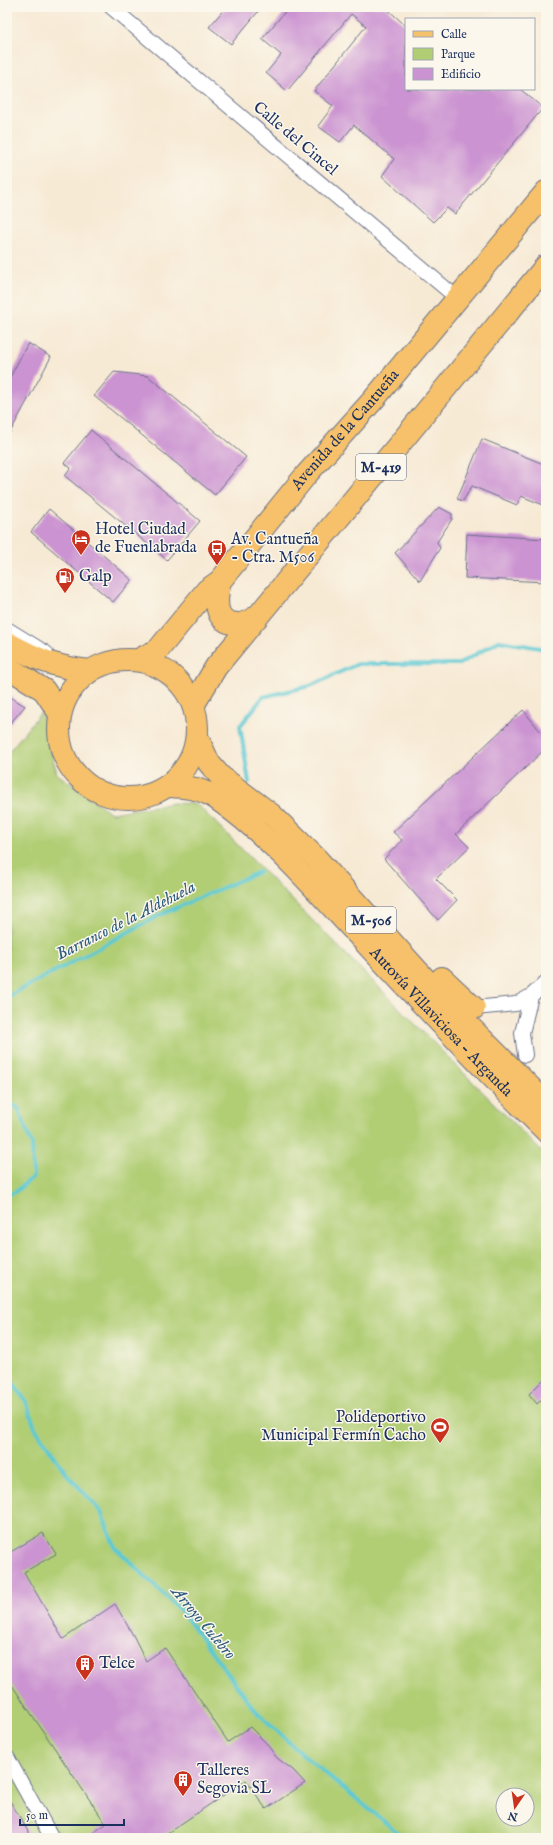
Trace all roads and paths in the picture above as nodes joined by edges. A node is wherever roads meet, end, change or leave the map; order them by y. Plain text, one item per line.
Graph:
1 (111, 7) edge
2 (546, 192) edge
3 (546, 266) edge
4 (457, 298) junction
5 (220, 581) junction
6 (257, 617) junction
7 (7, 630) edge
8 (7, 643) edge
9 (138, 660) junction
10 (7, 667) edge
11 (67, 669) junction
12 (90, 671) junction
13 (194, 704) junction
14 (60, 714) junction
15 (198, 739) junction
16 (169, 786) junction
17 (360, 906) junction
18 (546, 982) edge
19 (531, 996) junction
20 (474, 1008) joint
21 (525, 1055) dead end
22 (546, 1103) edge
23 (546, 1131) edge
24 (7, 1757) edge
25 (52, 1838) edge

1 - 4 street, Calle del Cincel
2 - 4 main road, Avenida de la Cantueña / M-419
3 - 6 main road, M-419
4 - 5 main road, Avenida de la Cantueña / M-419
5 - 6 main road
5 - 9 main road, Avenida de la Cantueña / M-419
6 - 13 main road, M-419
7 - 11 street
8 - 11 main road
9 - 12 main road, M-506
9 - 13 main road, M-506
10 - 14 main road
11 - 12 main road
12 - 14 main road, M-506
13 - 15 main road, M-506
14 - 16 main road, M-506
15 - 16 main road, M-506
15 - 17 main road, M-506
16 - 23 main road, Autovía Villaviciosa - Arganda / M-506
17 - 20 main road
17 - 22 main road, M-506
18 - 19 street
19 - 20 street
19 - 21 street
24 - 25 street

